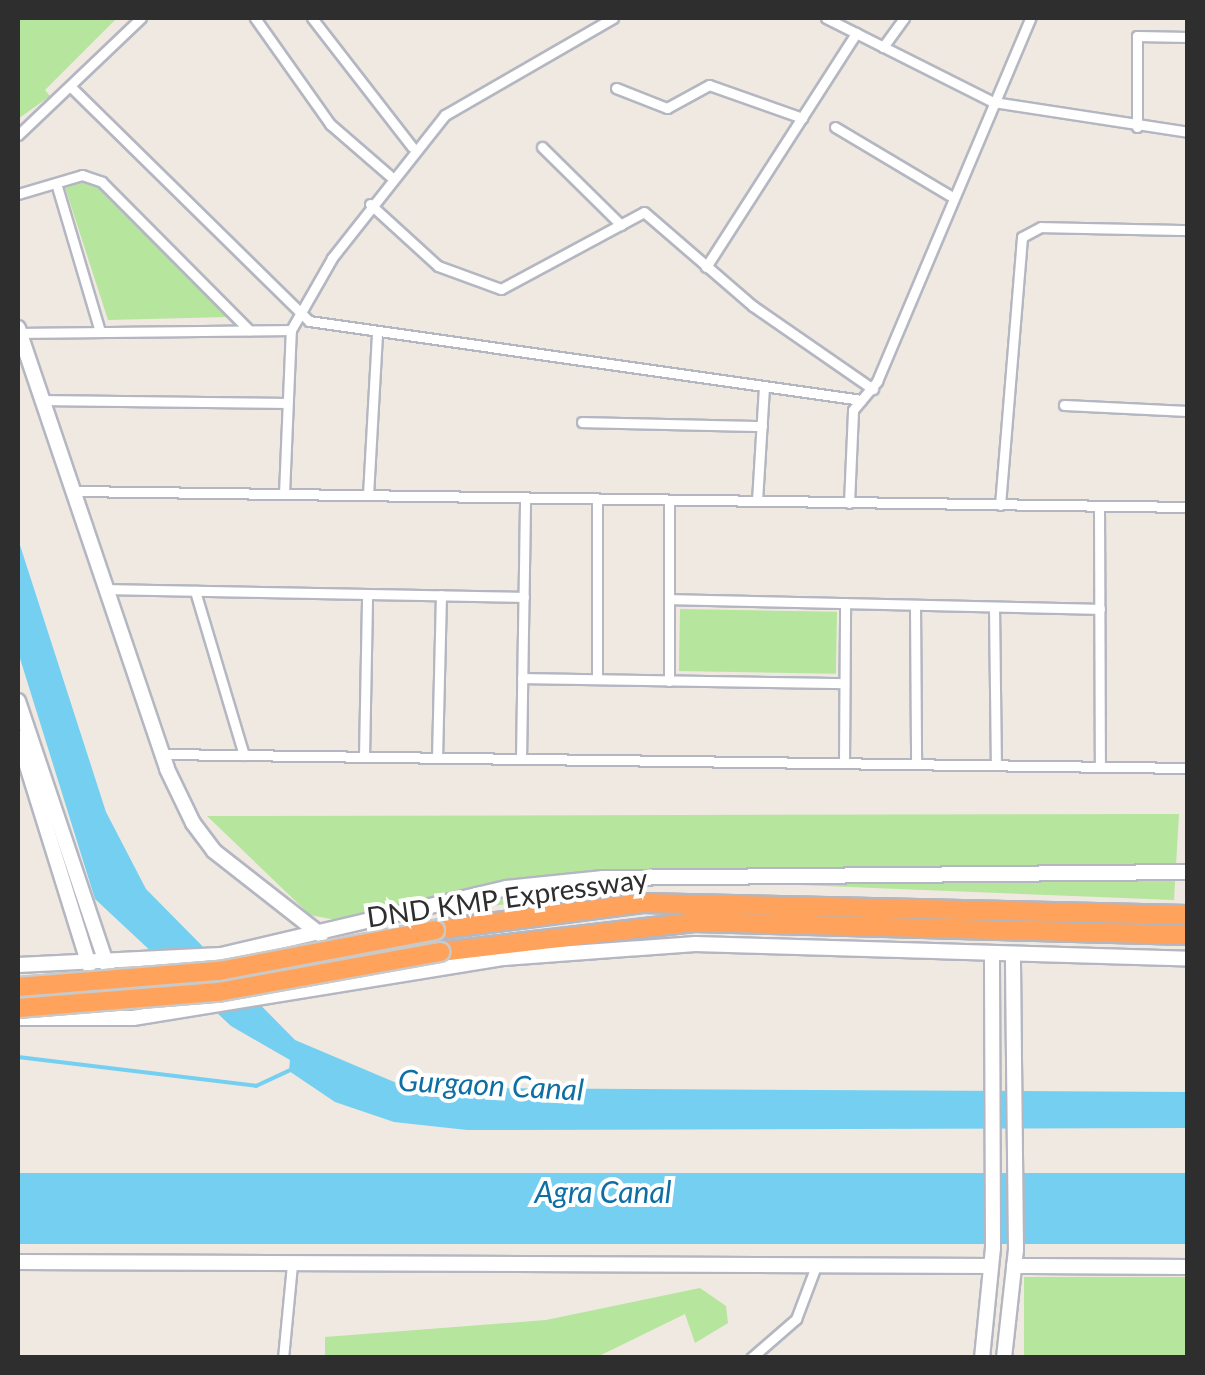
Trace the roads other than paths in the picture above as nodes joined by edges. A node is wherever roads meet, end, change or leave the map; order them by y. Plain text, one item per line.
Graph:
1 (141, 18) edge
2 (255, 18) edge
3 (312, 18) edge
4 (613, 18) edge
5 (826, 18) edge
6 (904, 18) edge
7 (1030, 18) edge
8 (856, 33) junction
9 (1188, 37) edge
10 (884, 47) junction
11 (72, 88) junction
12 (616, 88) dead end
13 (994, 102) junction
14 (802, 118) junction
15 (835, 127) dead end
16 (1137, 127) junction
17 (1188, 132) edge
18 (18, 135) edge
19 (412, 147) junction
20 (542, 147) dead end
21 (390, 176) junction
22 (56, 183) junction
23 (18, 194) edge
24 (949, 195) junction
25 (370, 204) junction
26 (621, 225) junction
27 (1188, 230) edge
28 (706, 266) junction
29 (298, 312) junction
30 (249, 330) junction
31 (291, 330) junction
32 (18, 331) edge
33 (100, 332) junction
34 (378, 334) junction
35 (764, 387) junction
36 (873, 390) junction
37 (42, 400) junction
38 (862, 400) junction
39 (285, 404) junction
40 (1064, 405) dead end
41 (1188, 411) edge
42 (582, 422) dead end
43 (762, 426) junction
44 (72, 491) junction
45 (284, 494) junction
46 (368, 496) junction
47 (526, 498) junction
48 (597, 499) junction
49 (669, 500) junction
50 (758, 501) junction
51 (849, 502) junction
52 (1000, 505) junction
53 (1099, 506) junction
54 (1188, 508) edge
55 (106, 589) junction
56 (195, 590) junction
57 (367, 594) junction
58 (441, 595) junction
59 (524, 597) junction
60 (669, 599) junction
61 (845, 603) junction
62 (915, 605) junction
63 (994, 607) junction
64 (1100, 609) junction
65 (522, 678) junction
66 (597, 679) junction
67 (669, 680) junction
68 (844, 683) junction
69 (18, 700) edge
70 (18, 736) edge
71 (162, 754) junction
72 (244, 755) junction
73 (364, 757) junction
74 (437, 758) junction
75 (521, 759) junction
76 (844, 763) junction
77 (916, 764) junction
78 (996, 765) junction
79 (1100, 766) junction
80 (1188, 768) edge
81 (1188, 872) edge
82 (400, 913) junction
83 (1180, 915) edge
84 (322, 935) junction
85 (1181, 935) edge
86 (992, 952) junction
87 (1012, 954) junction
88 (1188, 959) edge
89 (21, 965) edge
90 (89, 965) junction
91 (107, 966) junction
92 (409, 972) junction
93 (18, 987) edge
94 (20, 1014) edge
95 (18, 1262) edge
96 (292, 1264) junction
97 (816, 1266) junction
98 (991, 1266) junction
99 (1014, 1266) junction
100 (1188, 1267) edge
101 (283, 1358) edge
102 (752, 1358) edge
103 (982, 1358) edge
104 (1004, 1358) edge

1 - 11 street
2 - 21 street
3 - 19 street
4 - 19 street
5 - 8 street
6 - 10 street
7 - 13 street
8 - 10 street
8 - 14 street
9 - 16 street
10 - 13 street
11 - 18 street
11 - 29 street
12 - 14 street
13 - 16 street
13 - 24 street
14 - 28 street
15 - 24 street
16 - 17 street
19 - 21 street
20 - 26 street
21 - 25 street
22 - 23 street
22 - 30 street
22 - 33 street
24 - 36 street
25 - 26 street
25 - 29 street
26 - 28 street
27 - 52 street
28 - 36 street
29 - 31 street
29 - 34 street
30 - 31 street
30 - 33 street
31 - 39 street
32 - 33 street
32 - 37 street
34 - 35 street
34 - 46 street
35 - 38 street
35 - 43 street
36 - 38 street
37 - 39 street
37 - 44 street
38 - 51 street
39 - 45 street
40 - 41 street
42 - 43 street
43 - 50 street
44 - 45 street
44 - 55 street
45 - 46 street
46 - 47 street
47 - 48 street
47 - 59 street
48 - 49 street
48 - 66 street
49 - 50 street
49 - 60 street
50 - 51 street
51 - 52 street
52 - 53 street
53 - 54 street
53 - 64 street
55 - 56 street
55 - 71 street
56 - 57 street
56 - 72 street
57 - 58 street
57 - 73 street
58 - 59 street
58 - 74 street
59 - 65 street
60 - 61 street
60 - 67 street
61 - 62 street
61 - 68 street
62 - 63 street
62 - 77 street
63 - 64 street
63 - 78 street
64 - 79 street
65 - 66 street
65 - 75 street
66 - 67 street
67 - 68 street
68 - 76 street
69 - 91 street
70 - 90 street
71 - 72 street
71 - 84 street
72 - 73 street
73 - 74 street
74 - 75 street
75 - 76 street
76 - 77 street
77 - 78 street
78 - 79 street
79 - 80 street
81 - 82 street
82 - 84 street
82 - 92 street
83 - 93 highway, DND KMP Expressway, bridge
84 - 91 street
85 - 94 highway, DND KMP Expressway, bridge
86 - 87 street
86 - 92 street
86 - 98 street
87 - 88 street
87 - 99 street
89 - 90 street
89 - 94 street
90 - 91 street
92 - 94 street
95 - 96 street
96 - 97 street
96 - 101 street
97 - 98 street
97 - 102 street
98 - 103 street
99 - 100 street
99 - 104 street

